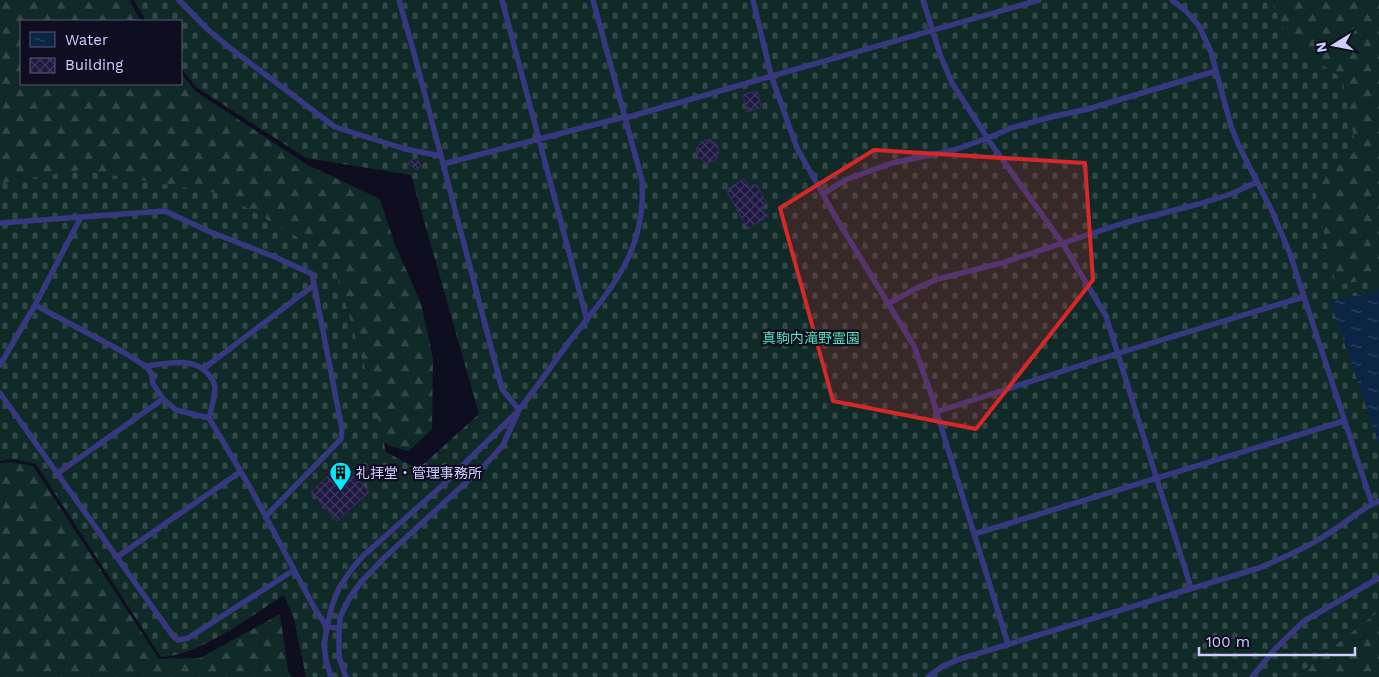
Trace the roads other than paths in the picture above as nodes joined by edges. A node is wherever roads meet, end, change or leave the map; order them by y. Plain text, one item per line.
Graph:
1 (179, 0) edge
2 (399, 0) edge
3 (502, 0) edge
4 (593, 0) edge
5 (753, 0) edge
6 (923, 0) edge
7 (1039, 0) edge
8 (1172, 0) edge
9 (934, 30) junction
10 (1216, 71) junction
11 (771, 76) junction
12 (625, 117) junction
13 (988, 138) junction
14 (539, 139) junction
15 (441, 156) junction
16 (444, 164) junction
17 (1257, 182) junction
18 (823, 194) junction
19 (81, 217) junction
20 (0, 223) edge
21 (1063, 244) junction
22 (314, 286) junction
23 (1303, 296) junction
24 (889, 304) junction
25 (35, 305) junction
26 (587, 320) junction
27 (1118, 353) junction
28 (0, 365) edge
29 (146, 366) junction
30 (204, 368) junction
31 (0, 393) edge
32 (163, 399) junction
33 (519, 410) junction
34 (936, 412) junction
35 (209, 418) junction
36 (1344, 421) junction
37 (240, 472) junction
38 (58, 473) junction
39 (1157, 479) junction
40 (1379, 501) edge
41 (1372, 504) junction
42 (265, 517) junction
43 (974, 534) junction
44 (117, 557) junction
45 (294, 570) junction
46 (1379, 578) edge
47 (1191, 588) junction
48 (327, 627) junction
49 (339, 628) junction
50 (1008, 644) junction
51 (331, 677) edge
52 (346, 677) edge
53 (928, 677) edge
54 (1252, 677) edge

1 - 15 lane
2 - 15 lane
3 - 14 lane
4 - 12 lane
5 - 11 lane
6 - 9 lane
7 - 9 lane
8 - 10 lane
9 - 11 lane
9 - 13 lane
10 - 13 lane
10 - 17 lane
11 - 12 lane
11 - 18 lane
12 - 14 lane
12 - 26 lane
13 - 18 lane
13 - 21 lane
14 - 16 lane
14 - 26 lane
15 - 16 lane
16 - 33 lane
17 - 21 lane
17 - 23 lane
18 - 24 lane
19 - 20 lane
19 - 22 lane
19 - 25 lane
21 - 24 lane
21 - 27 lane
22 - 30 lane
22 - 42 lane
23 - 27 lane
23 - 36 lane
24 - 34 lane
25 - 28 lane
25 - 29 lane
26 - 33 lane
27 - 34 lane
27 - 39 lane
29 - 30 lane
29 - 32 lane
30 - 35 lane
31 - 38 lane
32 - 35 lane
32 - 38 lane
33 - 48 lane
33 - 49 lane
34 - 43 lane
35 - 37 lane
36 - 39 lane
36 - 41 lane
37 - 42 lane
37 - 44 lane
38 - 44 lane
39 - 43 lane
39 - 47 lane
40 - 41 lane
41 - 47 lane
42 - 45 lane
43 - 50 lane
44 - 45 lane
45 - 48 lane
46 - 54 lane
47 - 50 lane
48 - 49 lane
48 - 51 lane
49 - 52 lane
50 - 53 lane

